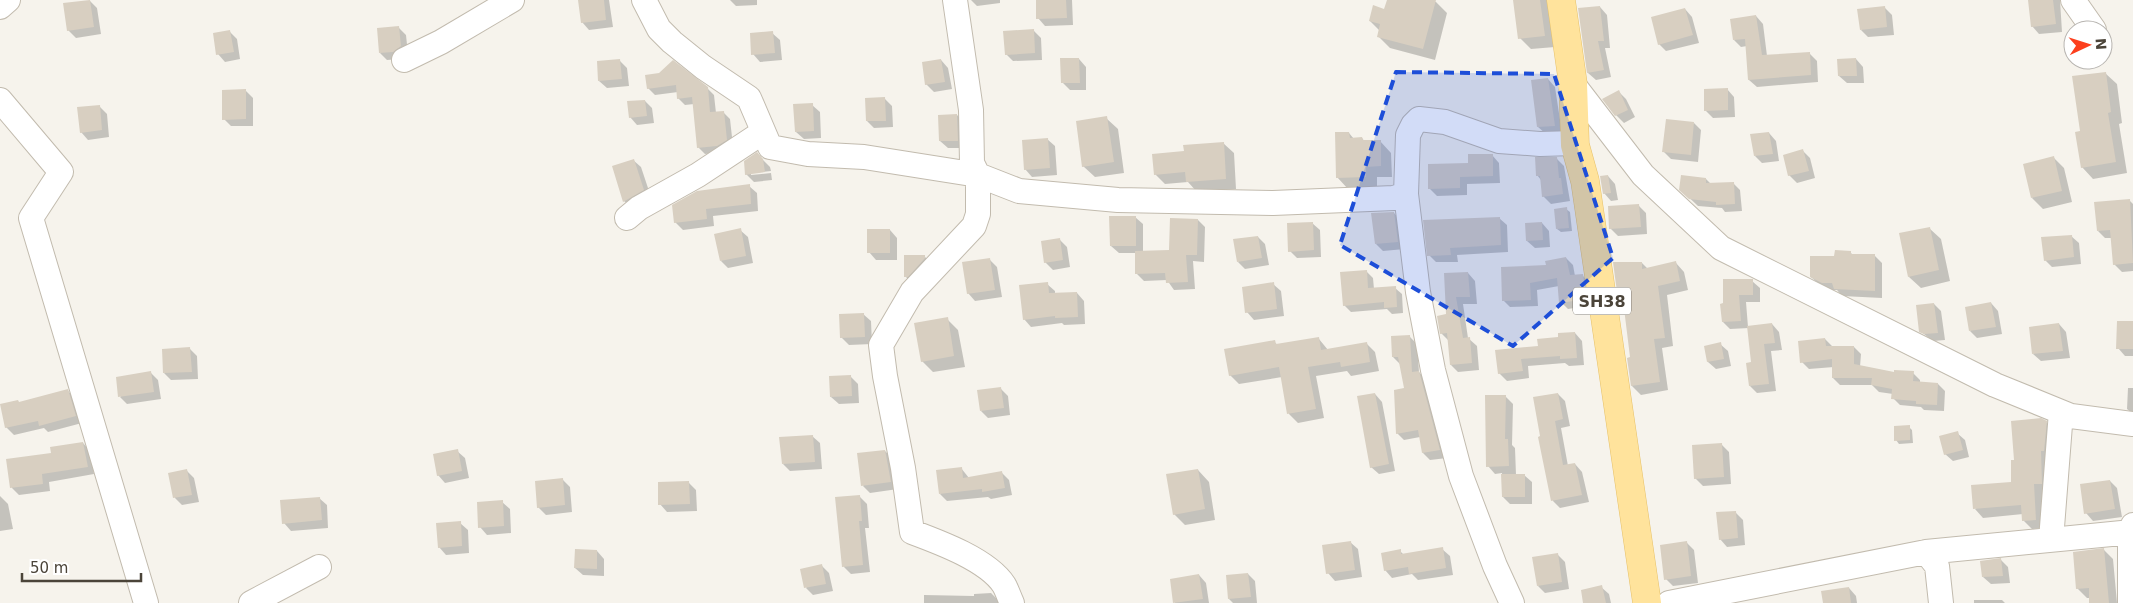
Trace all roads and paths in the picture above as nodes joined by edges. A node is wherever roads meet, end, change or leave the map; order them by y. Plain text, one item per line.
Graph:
1 (8, 0) edge
2 (512, 0) edge
3 (644, 0) edge
4 (955, 0) edge
5 (1561, 0) edge
6 (2073, 0) edge
7 (0, 7) edge
8 (2087, 20) edge
9 (404, 60) dead end
10 (1573, 84) junction
11 (0, 100) edge
12 (763, 132) junction
13 (1575, 143) junction
14 (978, 175) junction
15 (1406, 194) junction
16 (627, 218) dead end
17 (2061, 412) junction
18 (2133, 424) edge
19 (2132, 528) edge
20 (2051, 540) junction
21 (1926, 552) junction
22 (319, 568) dead end
23 (146, 603) edge
24 (251, 603) edge
25 (1012, 603) edge
26 (1512, 603) edge
27 (1647, 603) edge
28 (1670, 603) edge
29 (1941, 603) edge
30 (2130, 603) edge

1 - 7 street
2 - 9 street
3 - 12 street
4 - 14 street
5 - 10 main road, SH38
6 - 8 street
10 - 13 main road, SH38
10 - 17 street
11 - 23 street
12 - 14 street
12 - 16 street
13 - 15 street
13 - 27 main road, SH38
14 - 15 street
14 - 25 street
15 - 26 street
17 - 18 street
17 - 20 street
19 - 20 street
19 - 30 street
20 - 21 street
21 - 28 street
21 - 29 street
22 - 24 street

